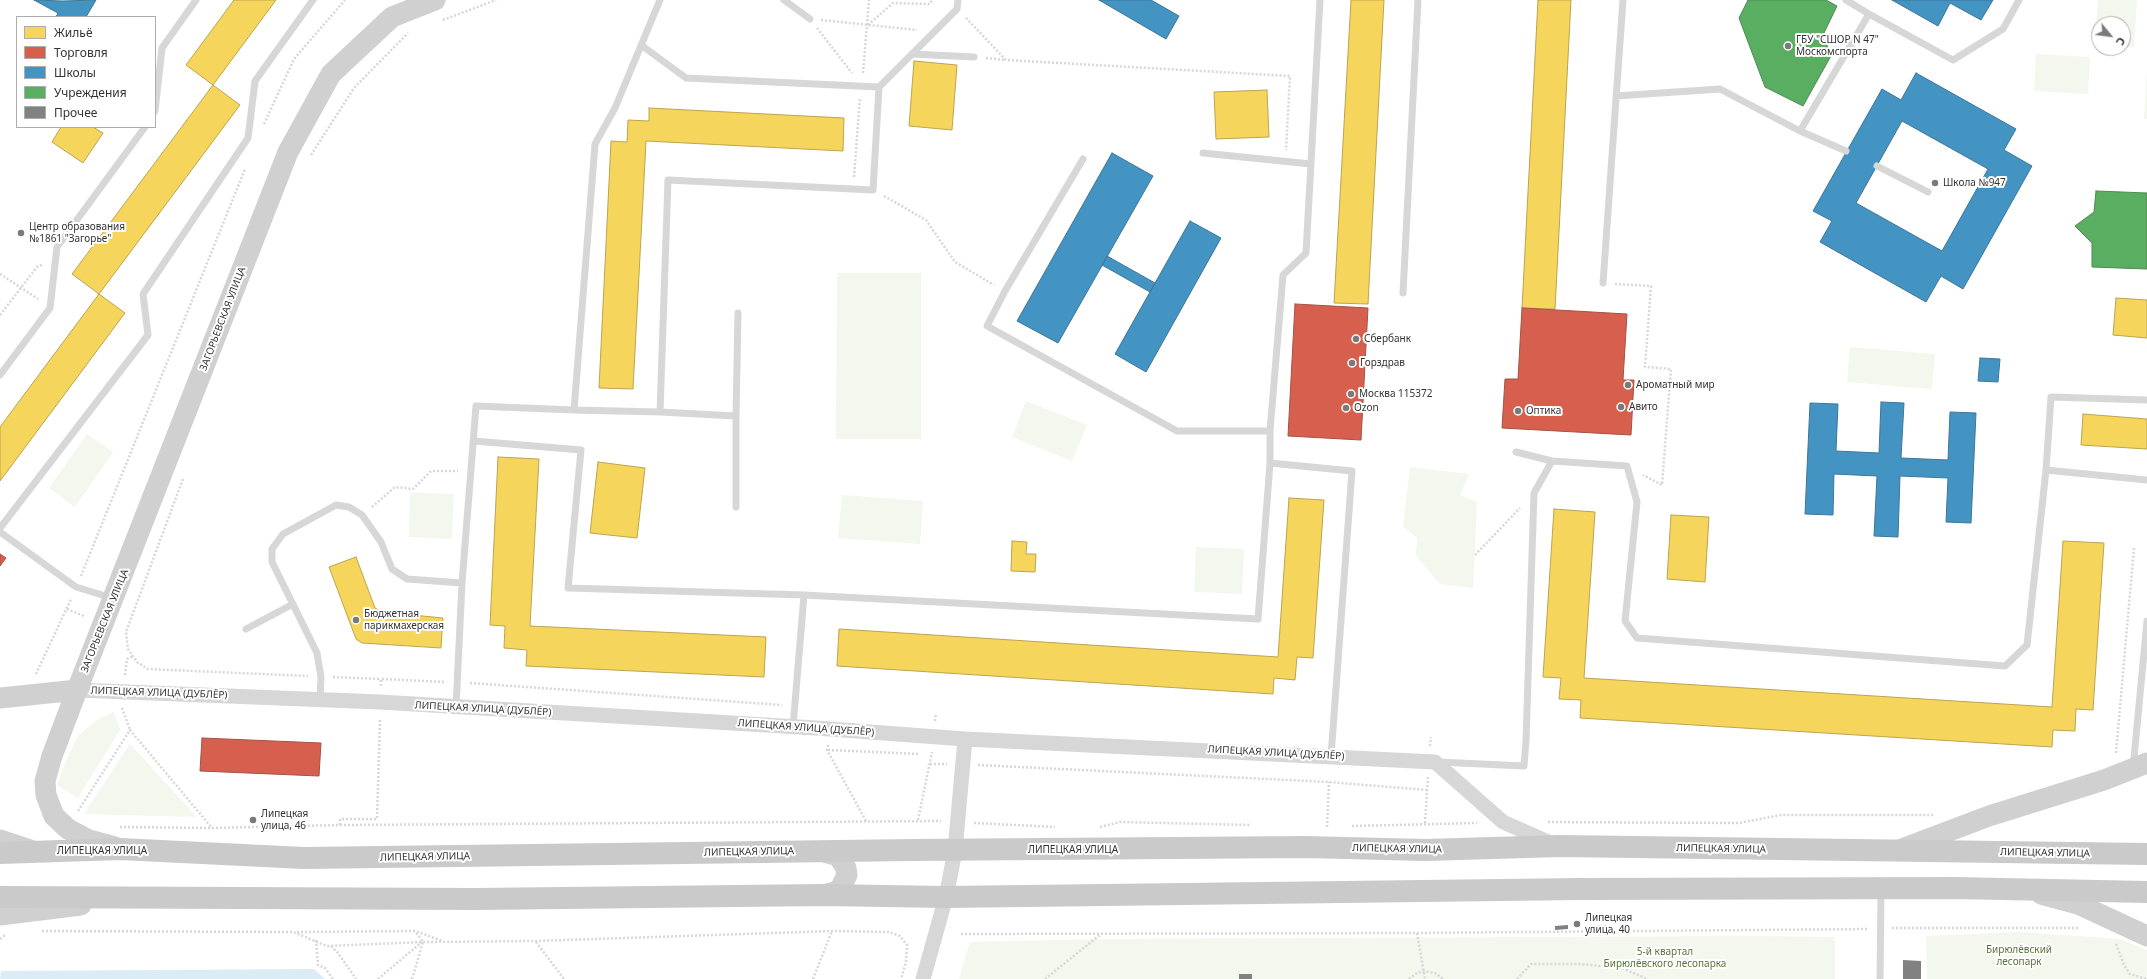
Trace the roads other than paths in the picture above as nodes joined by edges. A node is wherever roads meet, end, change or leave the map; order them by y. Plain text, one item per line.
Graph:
1 (196, 0) edge
2 (313, 0) edge
3 (435, 0) edge
4 (660, 0) edge
5 (784, 0) edge
6 (958, 0) edge
7 (1320, 0) edge
8 (1418, 0) edge
9 (1623, 0) edge
10 (1846, 0) edge
11 (2019, 0) edge
12 (1869, 14) junction
13 (810, 19) road end
14 (641, 45) junction
15 (912, 54) junction
16 (974, 57) road end
17 (879, 87) junction
18 (1616, 96) junction
19 (156, 102) edge
20 (144, 128) edge
21 (1800, 131) junction
22 (1846, 152) dead end
23 (1203, 153) dead end
24 (1083, 159) dead end
25 (1311, 164) junction
26 (1877, 166) dead end
27 (1928, 192) dead end
28 (1603, 283) road end
29 (1402, 292) dead end
30 (738, 313) dead end
31 (0, 375) edge
32 (2147, 400) edge
33 (574, 410) junction
34 (660, 412) junction
35 (736, 416) junction
36 (1270, 431) junction
37 (474, 441) junction
38 (1516, 452) dead end
39 (1552, 461) junction
40 (1270, 463) junction
41 (2046, 470) junction
42 (2147, 480) edge
43 (736, 507) dead end
44 (0, 528) edge
45 (0, 532) edge
46 (462, 583) junction
47 (804, 595) junction
48 (114, 599) junction
49 (293, 604) junction
50 (2147, 621) edge
51 (246, 629) dead end
52 (77, 690) junction
53 (0, 698) edge
54 (320, 699) junction
55 (456, 707) junction
56 (793, 727) junction
57 (965, 739) junction
58 (1331, 756) junction
59 (1435, 762) junction
60 (2139, 763) edge
61 (0, 840) edge
62 (1560, 846) junction
63 (120, 849) junction
64 (955, 851) junction
65 (1896, 851) junction
66 (36, 852) junction
67 (824, 852) junction
68 (0, 853) edge
69 (2147, 854) edge
70 (1881, 889) junction
71 (2027, 890) junction
72 (2147, 892) edge
73 (824, 895) junction
74 (0, 897) edge
75 (946, 897) junction
76 (141, 898) junction
77 (5, 923) edge
78 (2147, 936) edge
79 (923, 979) edge
80 (1880, 979) edge

1 - 19 lane
2 - 44 lane
3 - 48 street, ЗАГОРЬЕВСКАЯ УЛИЦА
4 - 14 lane
5 - 13 lane
6 - 15 lane
7 - 25 lane
8 - 29 lane
9 - 18 lane
10 - 12 lane
11 - 12 lane
12 - 21 lane
14 - 17 lane
14 - 33 lane
15 - 16 lane
15 - 17 lane
17 - 34 lane
18 - 21 lane
18 - 28 lane
20 - 31 lane
21 - 22 lane
23 - 25 lane
24 - 36 lane
25 - 36 lane
26 - 27 lane
30 - 35 lane
32 - 41 lane
33 - 34 lane
33 - 37 lane
34 - 35 lane
35 - 43 lane
36 - 40 lane
37 - 46 lane
37 - 47 lane
38 - 39 lane
39 - 41 lane
39 - 59 lane
40 - 47 lane
40 - 58 lane
41 - 42 lane
45 - 48 lane
46 - 49 lane
46 - 55 lane
47 - 56 lane
48 - 52 street, ЗАГОРЬЕВСКАЯ УЛИЦА
49 - 51 lane
49 - 54 lane
50 - 60 lane
52 - 53 street, ЛИПЕЦКАЯ УЛИЦА (ДУБЛЁР)
52 - 54 street, ЛИПЕЦКАЯ УЛИЦА (ДУБЛЁР)
52 - 63 street, ЗАГОРЬЕВСКАЯ УЛИЦА
54 - 55 street, ЛИПЕЦКАЯ УЛИЦА (ДУБЛЁР)
55 - 56 street, ЛИПЕЦКАЯ УЛИЦА (ДУБЛЁР)
56 - 57 street, ЛИПЕЦКАЯ УЛИЦА (ДУБЛЁР)
57 - 58 street, ЛИПЕЦКАЯ УЛИЦА (ДУБЛЁР)
57 - 64 street
58 - 59 street, ЛИПЕЦКАЯ УЛИЦА (ДУБЛЁР)
59 - 62 street
60 - 65 street
61 - 66 street
62 - 64 main road, ЛИПЕЦКАЯ УЛИЦА
62 - 65 main road, ЛИПЕЦКАЯ УЛИЦА
63 - 66 main road, ЛИПЕЦКАЯ УЛИЦА
63 - 67 main road, ЛИПЕЦКАЯ УЛИЦА
64 - 67 main road, ЛИПЕЦКАЯ УЛИЦА
64 - 75 street
65 - 69 main road, ЛИПЕЦКАЯ УЛИЦА
66 - 68 main road, ЛИПЕЦКАЯ УЛИЦА
67 - 73 street
70 - 71 main road
70 - 75 main road
70 - 80 lane
71 - 72 main road
71 - 78 street
73 - 75 main road
73 - 76 main road
74 - 76 main road
75 - 79 street
76 - 77 street

